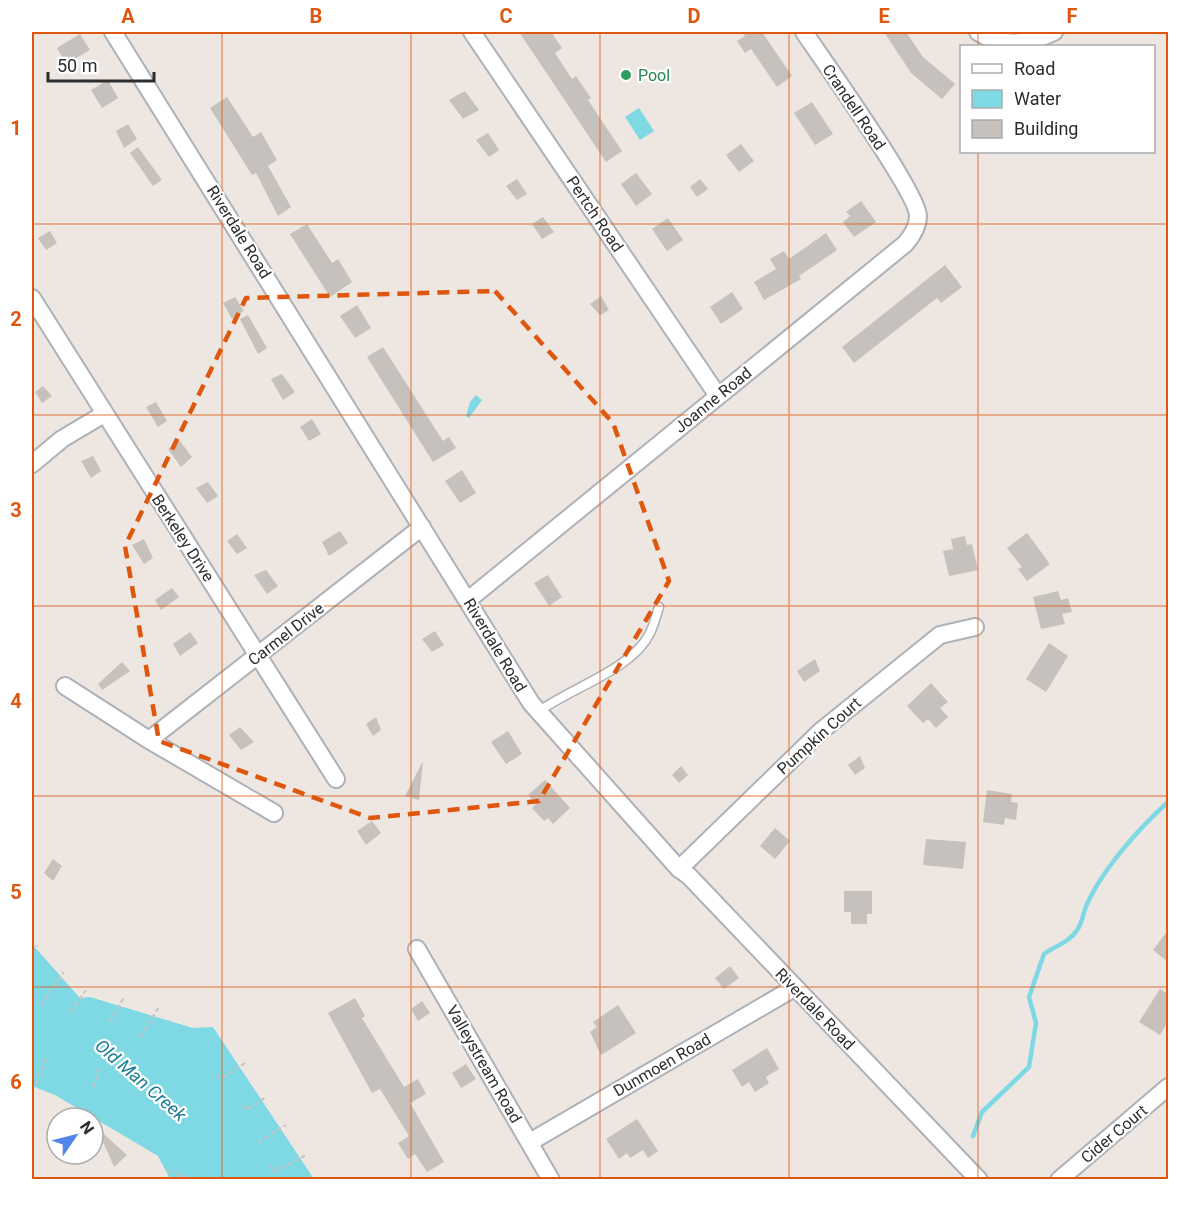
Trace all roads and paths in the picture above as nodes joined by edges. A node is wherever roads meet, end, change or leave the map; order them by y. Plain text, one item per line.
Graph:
1 (113, 32) edge
2 (472, 32) edge
3 (804, 32) edge
4 (978, 32) edge
5 (1054, 32) edge
6 (904, 182) joint
7 (32, 298) edge
8 (718, 396) junction
9 (104, 414) junction
10 (32, 464) edge
11 (422, 527) junction
12 (468, 600) junction
13 (659, 607) dead end
14 (975, 627) dead end
15 (258, 656) junction
16 (65, 686) dead end
17 (538, 713) junction
18 (149, 740) junction
19 (336, 779) dead end
20 (274, 813) dead end
21 (679, 869) junction
22 (37, 945) dead end
23 (417, 949) dead end
24 (32, 953) edge
25 (64, 972) dead end
26 (794, 988) junction
27 (86, 990) dead end
28 (124, 997) dead end
29 (41, 1005) dead end
30 (159, 1007) dead end
31 (71, 1012) dead end
32 (110, 1022) dead end
33 (140, 1037) dead end
34 (47, 1057) dead end
35 (244, 1063) dead end
36 (100, 1067) dead end
37 (217, 1075) dead end
38 (36, 1084) dead end
39 (94, 1087) dead end
40 (1168, 1087) edge
41 (266, 1097) dead end
42 (244, 1106) dead end
43 (286, 1125) dead end
44 (258, 1142) dead end
45 (530, 1142) junction
46 (308, 1154) dead end
47 (270, 1166) dead end
48 (168, 1171) dead end
49 (195, 1179) edge
50 (551, 1179) edge
51 (979, 1179) edge
52 (1059, 1179) edge

1 - 11 street, Riverdale Road
2 - 8 street, Pertch Road
3 - 6 street, Crandell Road
4 - 5 street
6 - 8 street, Joanne Road
7 - 9 street, Berkeley Drive
8 - 12 street, Joanne Road
9 - 10 street
9 - 15 street, Berkeley Drive
11 - 12 street, Riverdale Road
11 - 15 street, Carmel Drive
12 - 17 street, Riverdale Road
13 - 17 lane
14 - 21 street, Pumpkin Court
15 - 18 street, Carmel Drive
15 - 19 street, Berkeley Drive
16 - 18 street
17 - 21 street, Riverdale Road
18 - 20 street
21 - 26 street, Riverdale Road
22 - 24 path
23 - 45 street, Valleystream Road
25 - 29 path
26 - 45 street, Dunmoen Road
26 - 51 street, Riverdale Road
27 - 31 path
28 - 32 path
30 - 33 path
34 - 38 path
35 - 37 path
36 - 39 path
40 - 52 street, Cider Court
41 - 42 path
43 - 44 path
45 - 50 street, Valleystream Road
46 - 47 path
48 - 49 path

